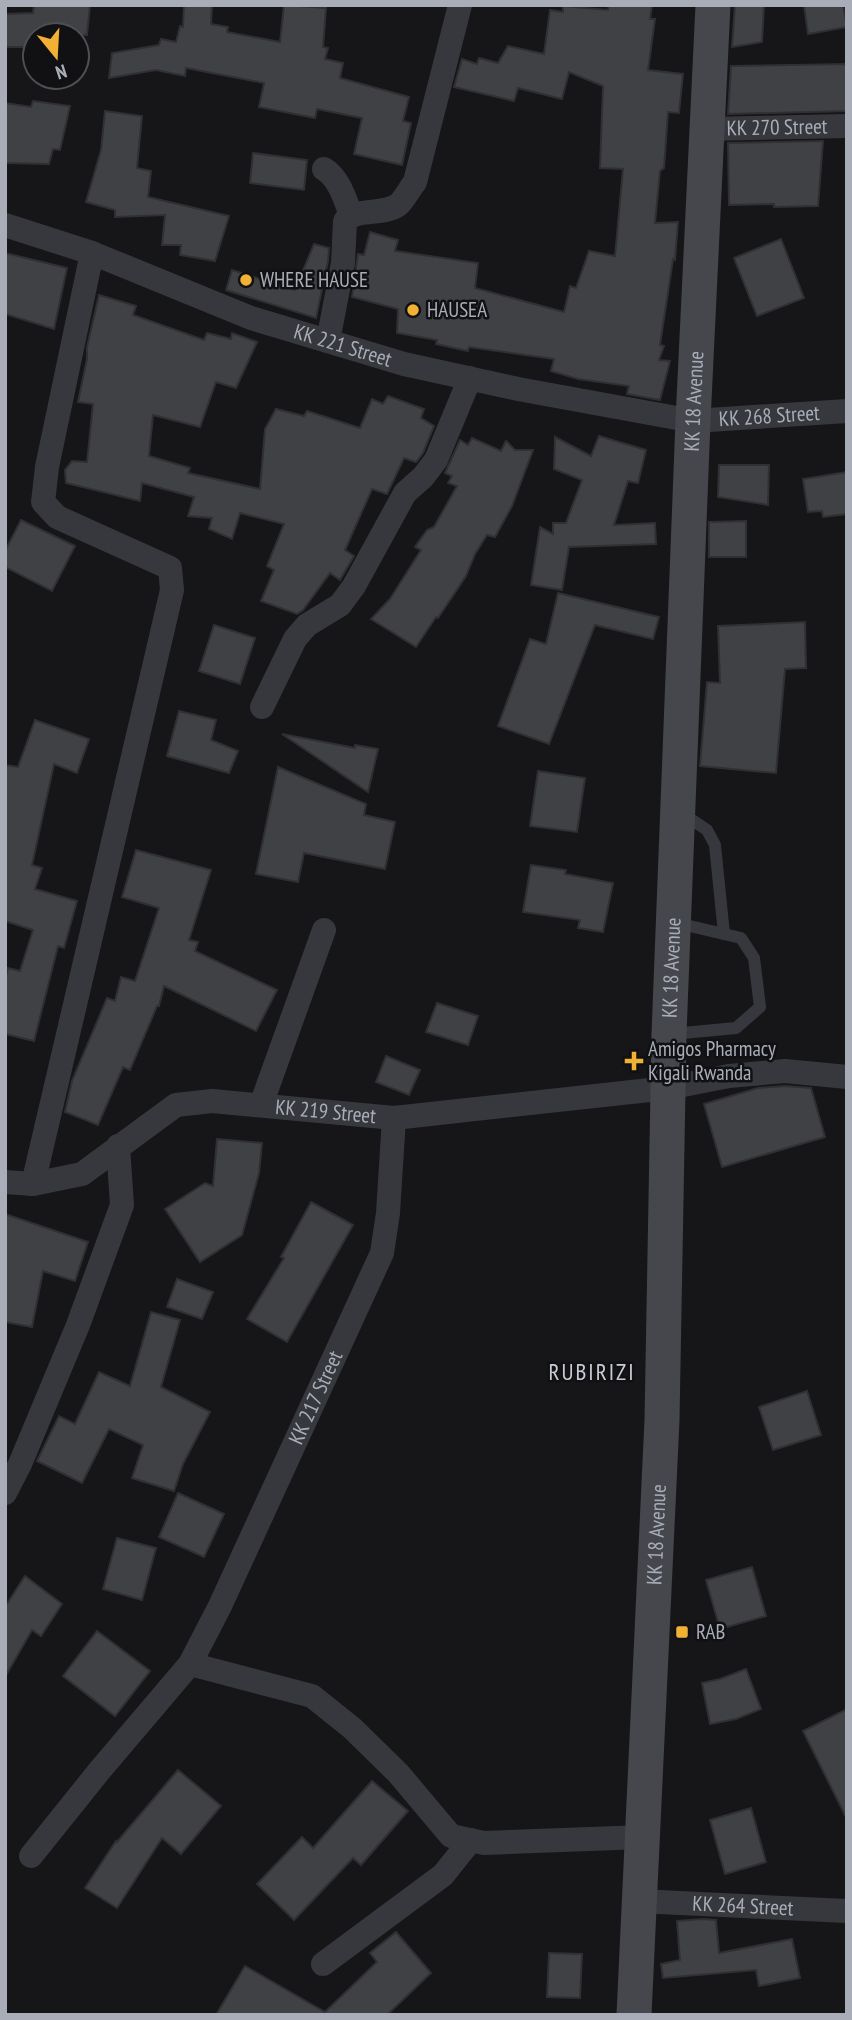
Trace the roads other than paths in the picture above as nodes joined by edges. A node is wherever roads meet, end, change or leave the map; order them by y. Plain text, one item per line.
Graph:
1 (460, 5) edge
2 (713, 5) edge
3 (847, 126) edge
4 (705, 130) junction
5 (324, 170) dead end
6 (351, 215) junction
7 (5, 225) edge
8 (92, 253) junction
9 (328, 341) junction
10 (470, 378) junction
11 (847, 411) edge
12 (693, 421) junction
13 (262, 707) dead end
14 (678, 811) junction
15 (674, 922) junction
16 (324, 930) dead end
17 (724, 934) junction
18 (669, 1034) junction
19 (847, 1077) edge
20 (668, 1088) junction
21 (261, 1105) junction
22 (394, 1118) junction
23 (118, 1146) junction
24 (5, 1182) edge
25 (33, 1184) junction
26 (5, 1493) edge
27 (190, 1664) junction
28 (644, 1837) junction
29 (471, 1840) junction
30 (31, 1856) dead end
31 (638, 1901) junction
32 (847, 1911) edge
33 (323, 1964) dead end
34 (634, 2015) edge

1 - 6 street
2 - 4 main road, KK 18 Avenue
3 - 4 street, KK 270 Street
4 - 12 main road, KK 18 Avenue
5 - 6 street
6 - 9 street
7 - 8 street, KK 221 Street
8 - 9 street, KK 221 Street
8 - 25 street
9 - 10 street, KK 221 Street
10 - 12 street, KK 221 Street
10 - 13 street
11 - 12 street, KK 268 Street
12 - 14 main road, KK 18 Avenue
14 - 15 main road, KK 18 Avenue
14 - 17 lane
15 - 17 lane
15 - 18 main road, KK 18 Avenue
16 - 21 street
17 - 18 lane
18 - 20 main road, KK 18 Avenue
19 - 20 street, KK 219 Street
20 - 22 street, KK 219 Street
20 - 28 main road, KK 18 Avenue
21 - 22 street, KK 219 Street
21 - 23 street, KK 219 Street
22 - 27 street, KK 217 Street
23 - 25 street, KK 219 Street
23 - 26 street
24 - 25 street, KK 219 Street
27 - 29 street
27 - 30 street, KK 217 Street
28 - 29 street
28 - 31 main road, KK 18 Avenue
29 - 33 street
31 - 32 street, KK 264 Street
31 - 34 main road, KK 18 Avenue

